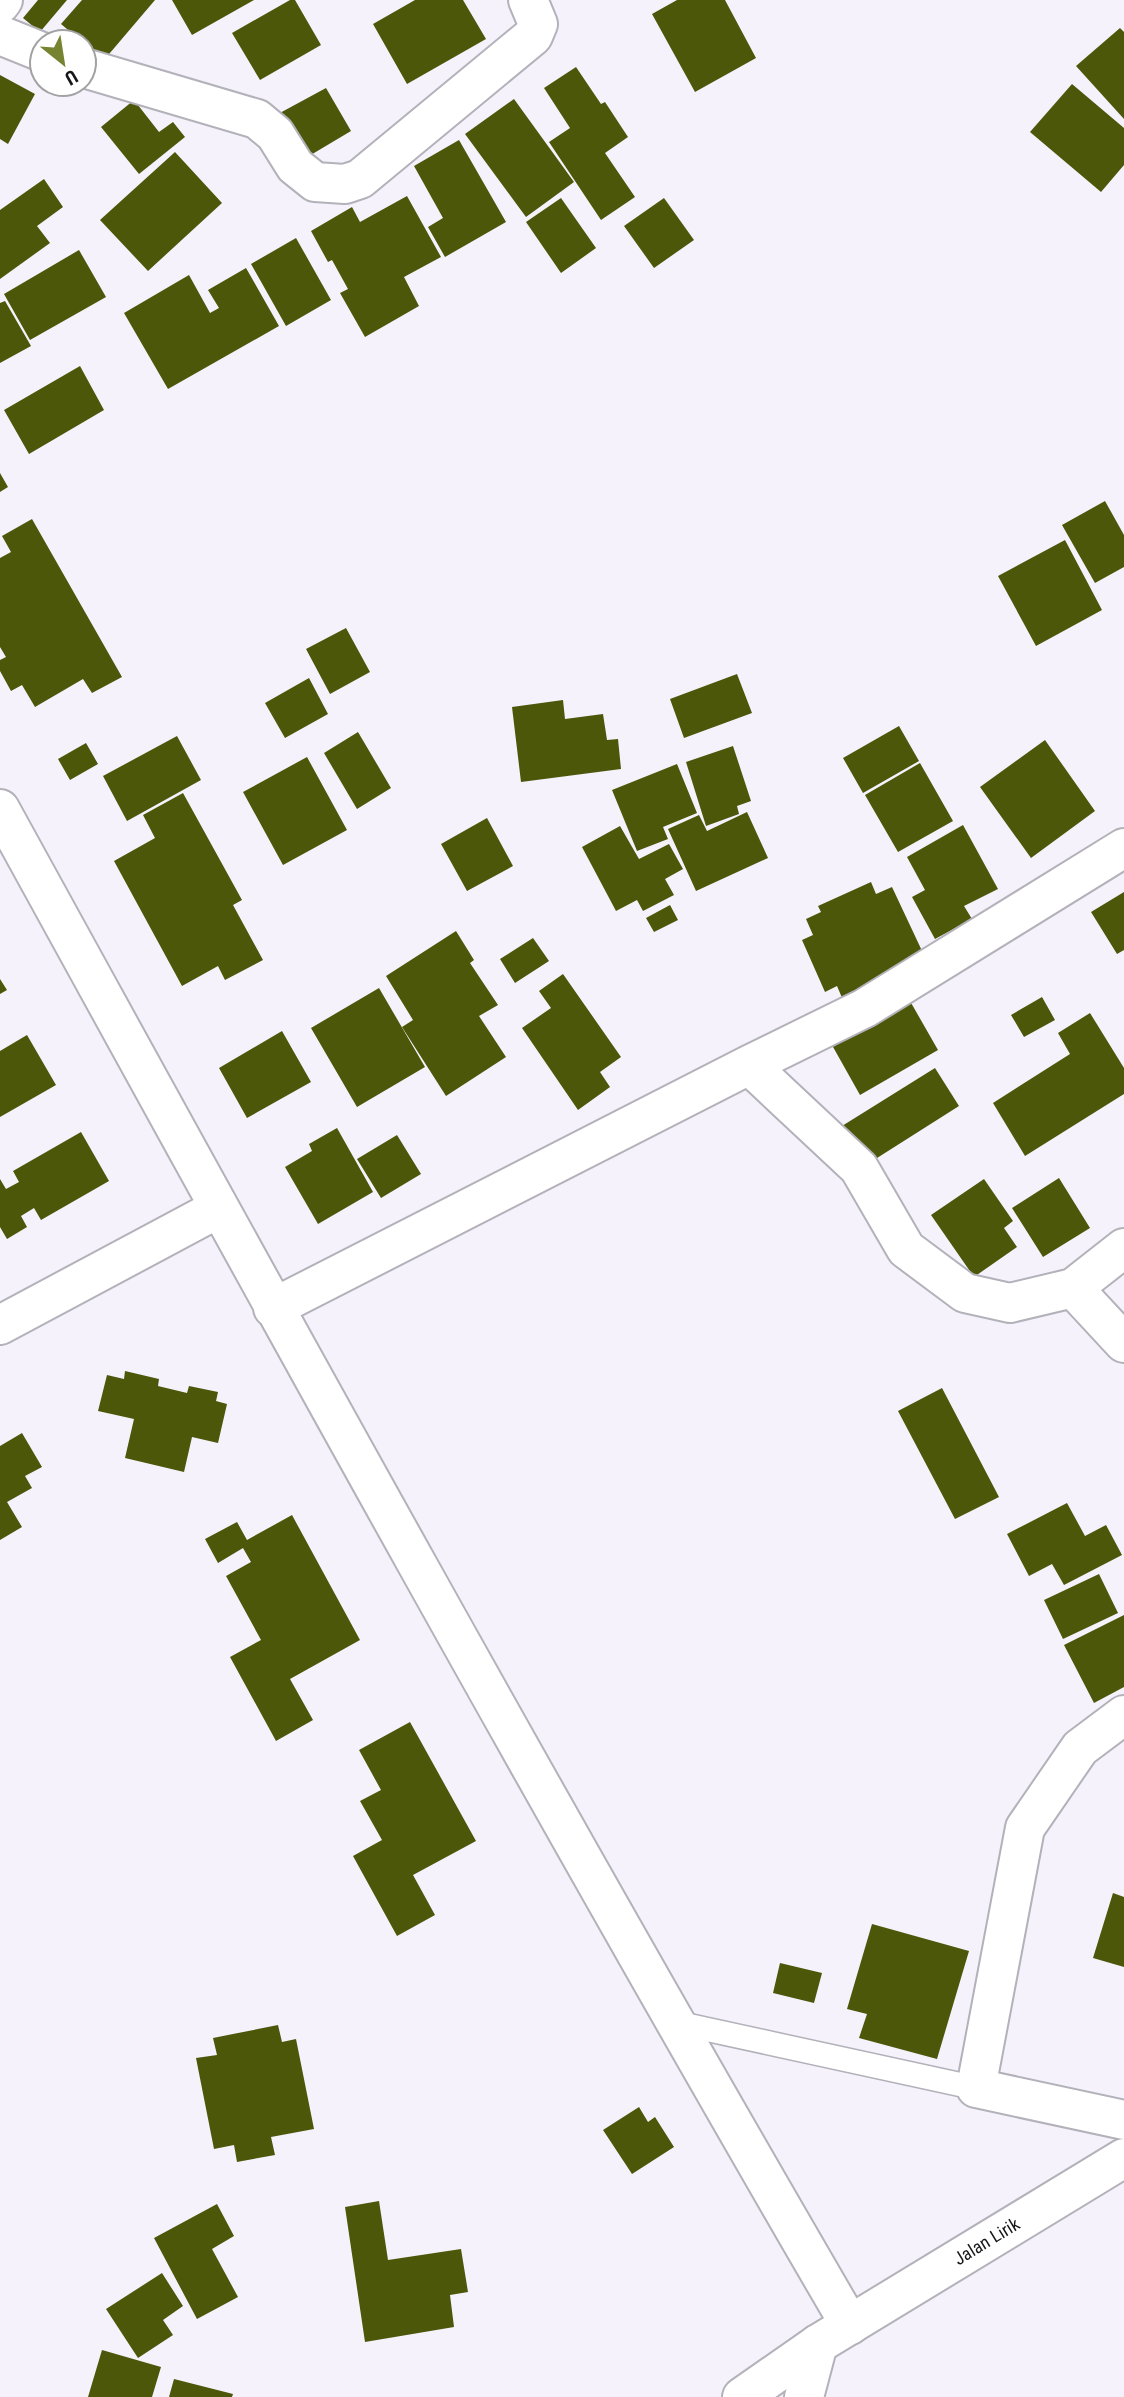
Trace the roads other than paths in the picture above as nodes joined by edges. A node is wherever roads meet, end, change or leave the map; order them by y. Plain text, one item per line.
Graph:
1 (528, 0) edge
2 (0, 34) edge
3 (28, 46) edge
4 (98, 72) edge
5 (0, 809) edge
6 (1124, 848) edge
7 (748, 1065) junction
8 (219, 1208) junction
9 (1124, 1248) edge
10 (1073, 1288) junction
11 (273, 1308) junction
12 (0, 1325) edge
13 (1124, 1343) edge
14 (1124, 1715) edge
15 (673, 2022) junction
16 (976, 2088) junction
17 (1124, 2120) edge
18 (1124, 2158) edge
19 (850, 2325) junction
20 (818, 2344) junction
21 (743, 2397) edge
22 (804, 2397) edge

1 - 4 street
2 - 3 street
5 - 8 street
6 - 7 street
7 - 10 street
7 - 11 street
8 - 11 street
8 - 12 street
9 - 10 street
10 - 13 street
11 - 15 street
14 - 16 street
15 - 16 lane
15 - 19 street
16 - 17 street
18 - 19 street, Jalan Lirik
19 - 20 street, Jalan Lirik
20 - 21 street, Jalan Lirik
20 - 22 street

